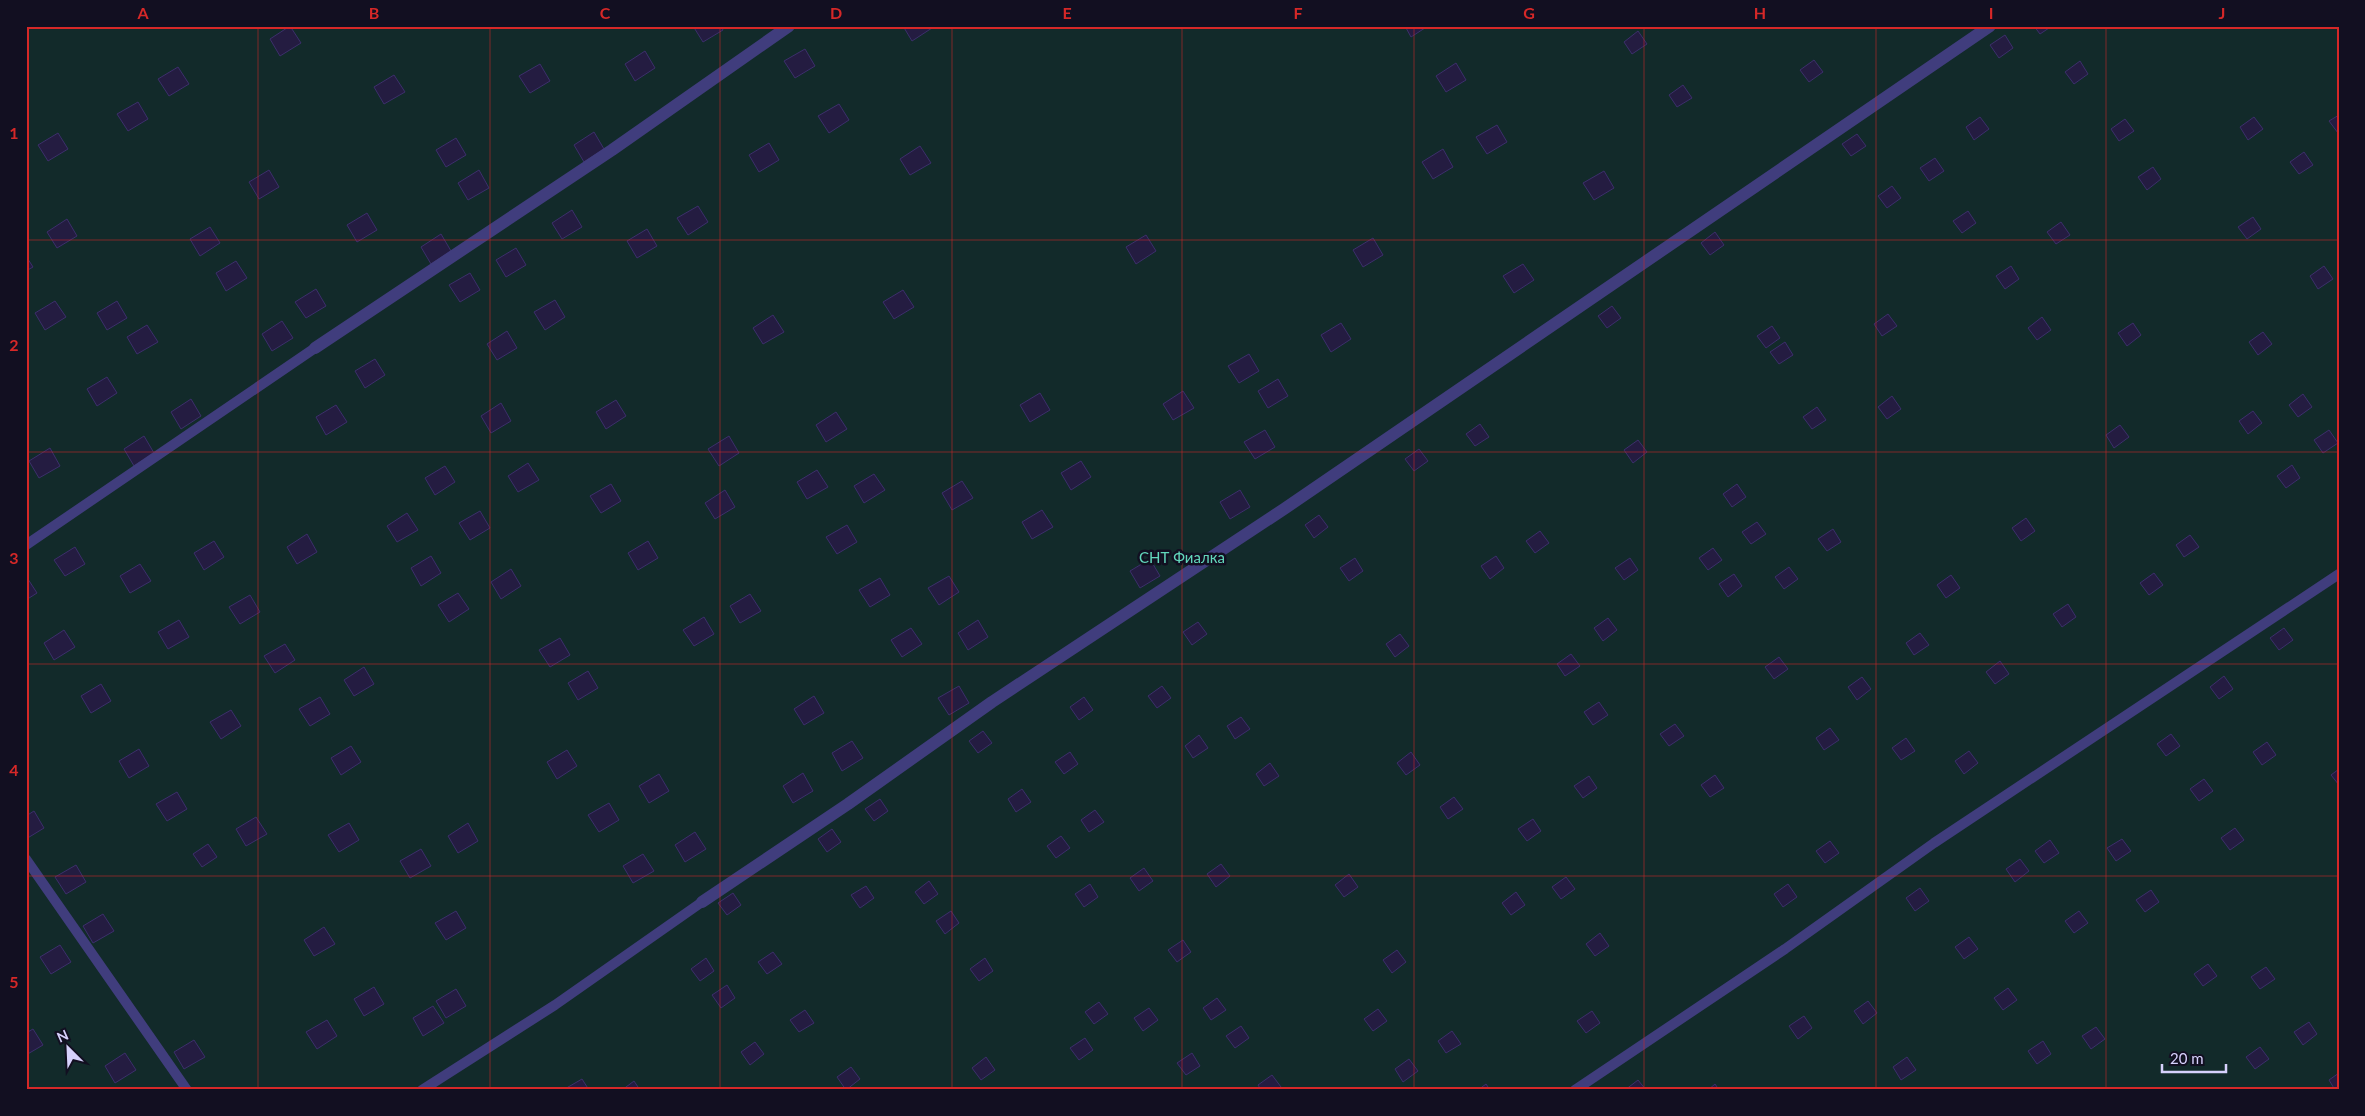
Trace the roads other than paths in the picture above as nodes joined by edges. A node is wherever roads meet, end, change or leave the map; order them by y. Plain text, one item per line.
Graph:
1 (789, 26) edge
2 (1990, 26) edge
3 (315, 348) joint
4 (26, 544) edge
5 (2339, 574) edge
6 (26, 859) edge
7 (702, 902) joint
8 (187, 1090) edge
9 (422, 1090) edge
10 (1575, 1090) edge

1 - 3 street
2 - 7 street
3 - 4 lane
5 - 10 lane
6 - 8 lane
7 - 9 lane

